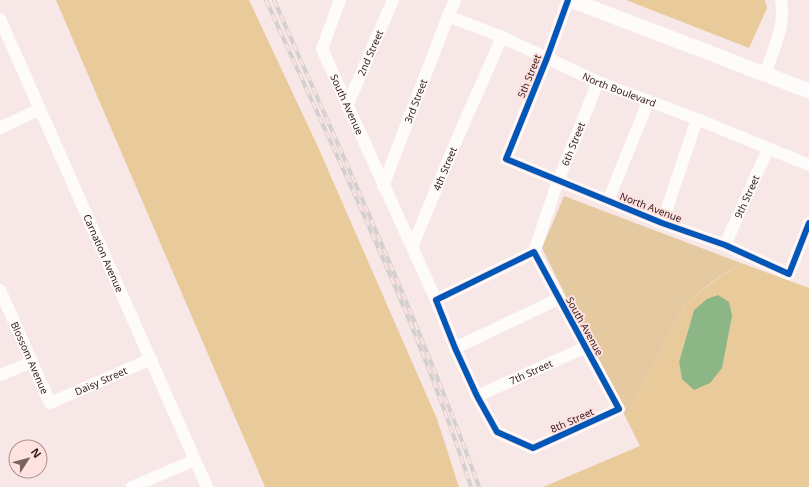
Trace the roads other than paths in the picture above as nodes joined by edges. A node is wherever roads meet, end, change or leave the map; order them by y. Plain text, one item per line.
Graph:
1 (340, 0) edge
2 (393, 0) edge
3 (455, 0) edge
4 (569, 0) edge
5 (781, 0) edge
6 (448, 16) junction
7 (0, 19) edge
8 (502, 37) junction
9 (547, 58) junction
10 (765, 74) junction
11 (598, 82) junction
12 (809, 91) edge
13 (648, 102) junction
14 (347, 106) junction
15 (40, 109) junction
16 (697, 119) junction
17 (0, 128) edge
18 (768, 149) junction
19 (506, 159) joint
20 (809, 165) edge
21 (558, 181) junction
22 (383, 186) junction
23 (608, 201) junction
24 (662, 223) junction
25 (809, 223) edge
26 (725, 244) junction
27 (412, 247) junction
28 (534, 252) junction
29 (0, 290) edge
30 (558, 299) junction
31 (438, 305) junction
32 (586, 347) junction
33 (455, 348) junction
34 (151, 359) junction
35 (32, 362) junction
36 (0, 375) edge
37 (477, 396) junction
38 (50, 403) joint
39 (619, 409) joint
40 (195, 460) junction
41 (132, 487) edge
42 (207, 487) edge

1 - 14 street, South Avenue
2 - 14 street, 2nd Street
3 - 6 street
4 - 9 street, 5th Street
4 - 10 main road
5 - 10 street
6 - 8 street, North Boulevard
6 - 22 street, 3rd Street
7 - 15 street, Carnation Avenue
8 - 9 street, North Boulevard
8 - 27 street, 4th Street
9 - 11 street, North Boulevard
9 - 19 street, 5th Street
10 - 12 main road
11 - 13 street, North Boulevard
11 - 21 street, 6th Street
13 - 16 street, North Boulevard
13 - 23 street
14 - 22 street, South Avenue
15 - 17 street
15 - 34 street, Carnation Avenue
16 - 18 street, North Boulevard
16 - 24 street
18 - 20 street, North Boulevard
18 - 26 street, 9th Street
19 - 21 street, North Avenue
21 - 23 street, North Avenue
21 - 28 street, 6th Street
22 - 27 street, South Avenue
23 - 24 street, North Avenue
24 - 26 street, North Avenue
25 - 26 street, North Avenue
27 - 31 street
28 - 30 street, South Avenue
28 - 31 street
29 - 35 street, Blossom Avenue
30 - 32 street, South Avenue
30 - 33 street
31 - 33 street
32 - 37 street, 7th Street
32 - 39 street, South Avenue
33 - 37 street
34 - 38 street, Daisy Street
34 - 40 street, Carnation Avenue
35 - 36 street
35 - 38 street, Blossom Avenue
37 - 39 street, 8th Street
40 - 41 street
40 - 42 street, Carnation Avenue

